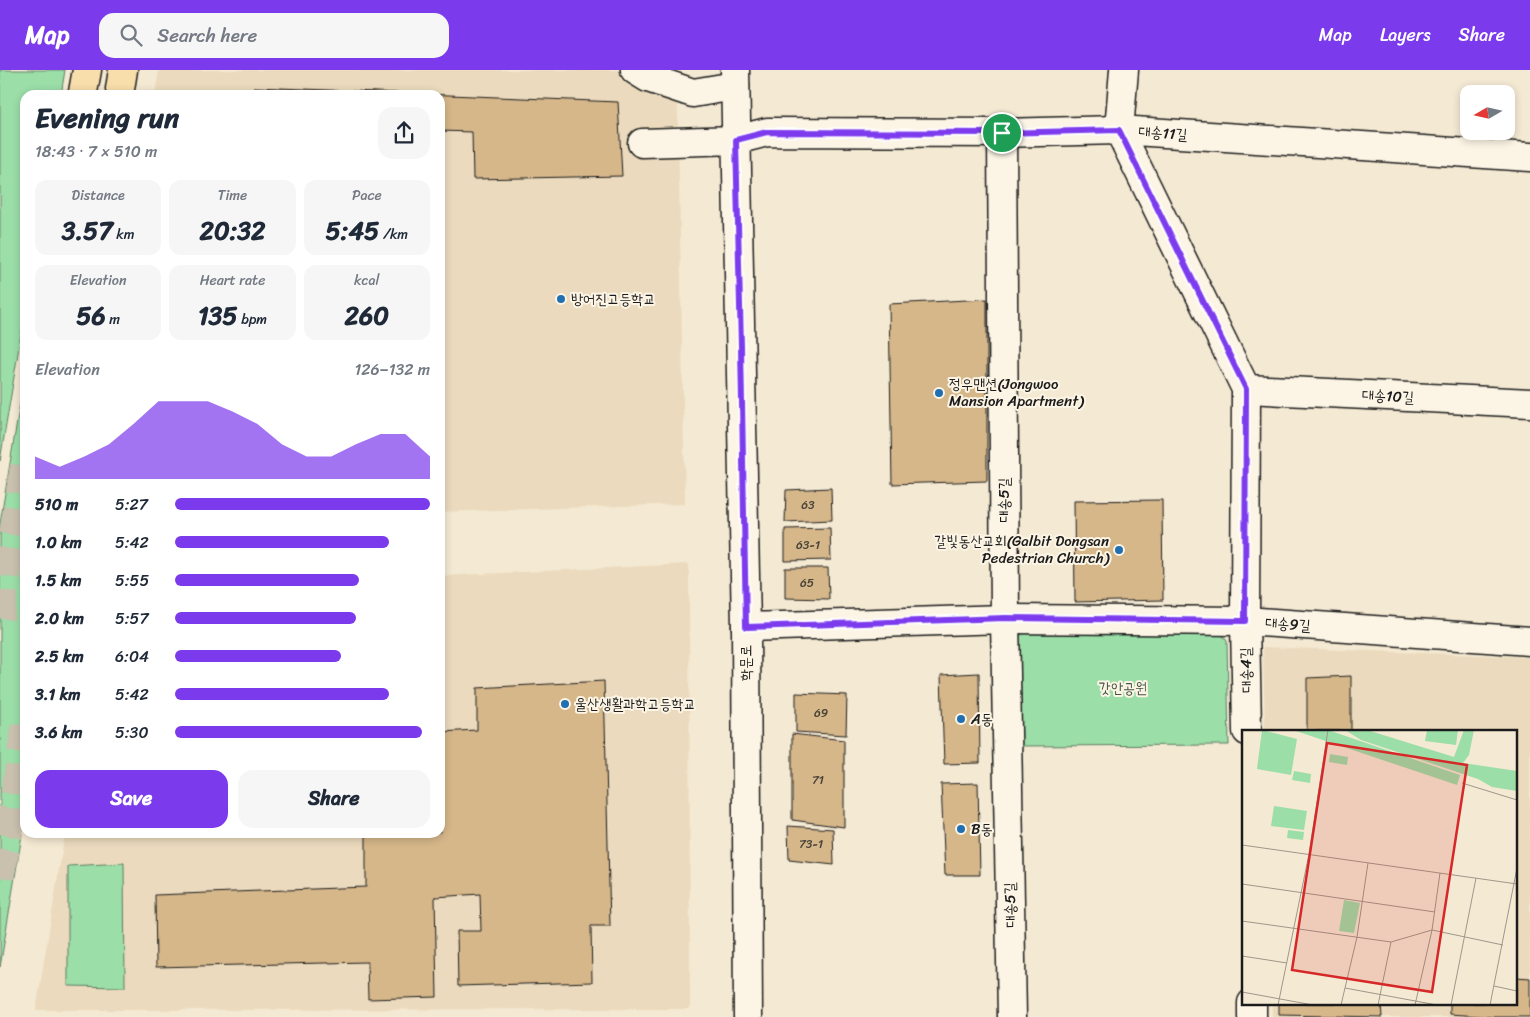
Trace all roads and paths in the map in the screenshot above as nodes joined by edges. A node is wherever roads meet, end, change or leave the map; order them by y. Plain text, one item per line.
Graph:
1 (634, 70) edge
2 (1124, 70) edge
3 (735, 78) edge
4 (1119, 130) junction
5 (1002, 133) junction
6 (736, 140) junction
7 (642, 143) dead end
8 (1530, 157) edge
9 (1246, 389) junction
10 (1530, 403) edge
11 (1005, 618) junction
12 (1245, 621) junction
13 (746, 627) junction
14 (1530, 641) edge
15 (1247, 730) edge
16 (1252, 1004) edge
17 (748, 1017) edge
18 (1012, 1017) edge
19 (1252, 1017) edge

1 - 3 street
2 - 4 street
3 - 6 street, 학문로
4 - 5 street, 대송11길
4 - 8 street, 대송11길
4 - 9 street, 대송4길
5 - 6 street, 대송11길
5 - 11 street, 대송5길
6 - 7 street, 대송11길
6 - 13 street, 학문로
9 - 10 street, 대송10길
9 - 12 street, 대송4길
11 - 12 street, 대송9길
11 - 13 street, 대송9길
11 - 18 street, 대송5길
12 - 14 street, 대송9길
12 - 15 street, 대송4길
13 - 17 street, 학문로
16 - 19 street

